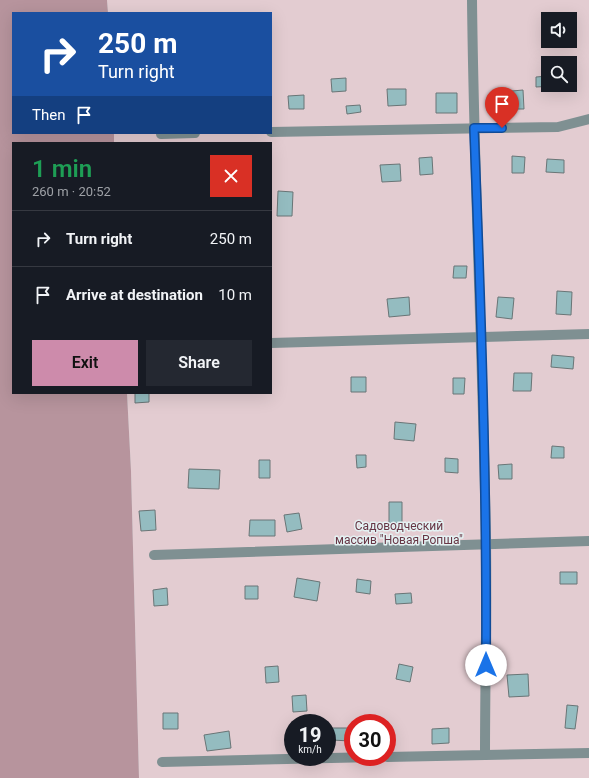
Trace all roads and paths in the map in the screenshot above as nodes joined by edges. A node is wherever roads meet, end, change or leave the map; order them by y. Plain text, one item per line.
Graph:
1 (472, 0) edge
2 (589, 119) edge
3 (474, 128) junction
4 (272, 132) edge
5 (589, 334) edge
6 (481, 338) junction
7 (272, 343) edge
8 (589, 541) edge
9 (486, 545) junction
10 (154, 555) dead end
11 (589, 753) edge
12 (485, 755) junction
13 (396, 757) edge
14 (344, 758) edge
15 (162, 762) dead end

1 - 3 street
2 - 3 street
3 - 4 street
3 - 6 street
5 - 6 street
6 - 7 street
6 - 9 street
8 - 9 street
9 - 10 street
9 - 12 street
11 - 12 street
12 - 13 street
14 - 15 street

